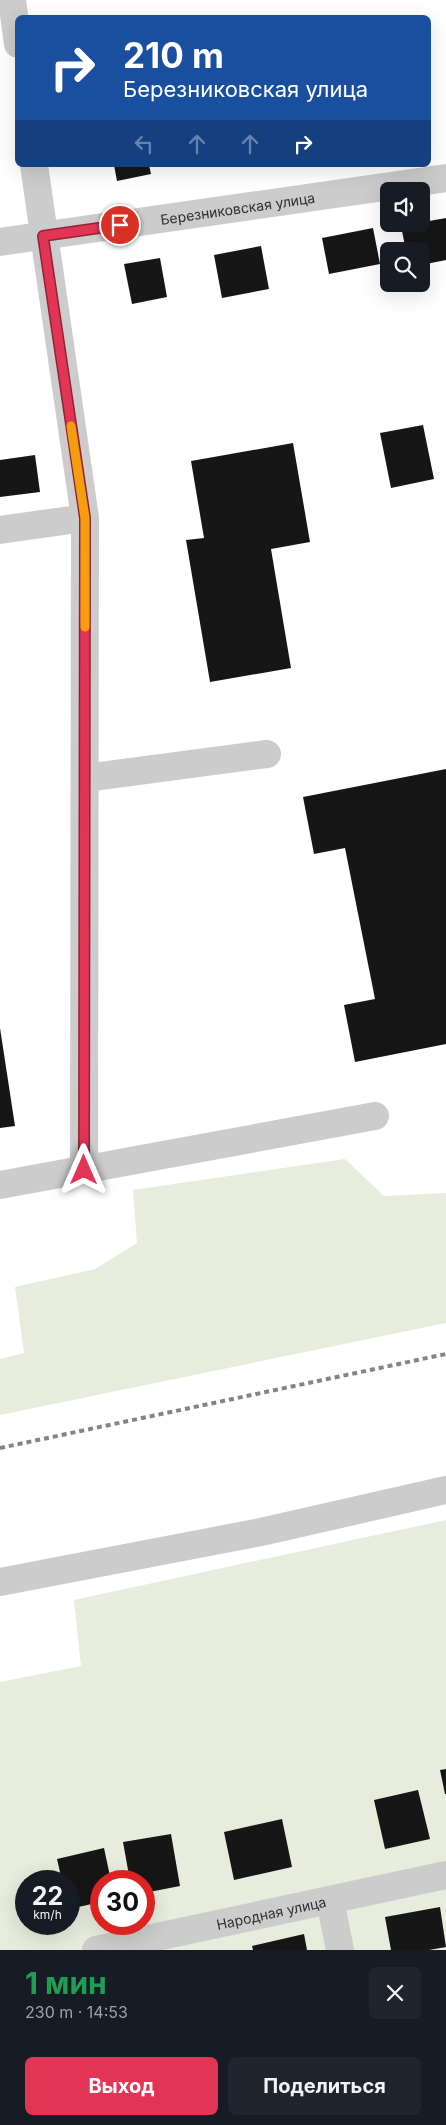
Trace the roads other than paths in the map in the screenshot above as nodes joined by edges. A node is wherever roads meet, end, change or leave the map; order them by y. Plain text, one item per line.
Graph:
1 (12, 0) edge
2 (15, 22) edge
3 (34, 167) edge
4 (446, 178) edge
5 (43, 236) junction
6 (0, 242) edge
7 (85, 518) junction
8 (0, 530) edge
9 (267, 754) dead end
10 (85, 778) junction
11 (375, 1116) dead end
12 (84, 1170) junction
13 (0, 1185) edge
14 (446, 1490) edge
15 (0, 1582) edge
16 (446, 1875) edge
17 (330, 1900) junction
18 (96, 1950) edge
19 (340, 1950) edge

1 - 2 street
3 - 5 street
4 - 5 street, Березниковская улица
5 - 6 street, Березниковская улица
5 - 7 street
7 - 8 street
7 - 10 street
9 - 10 street
10 - 12 street
11 - 12 street
12 - 13 street
14 - 15 street
16 - 17 street, Народная улица
17 - 18 street, Народная улица
17 - 19 street

